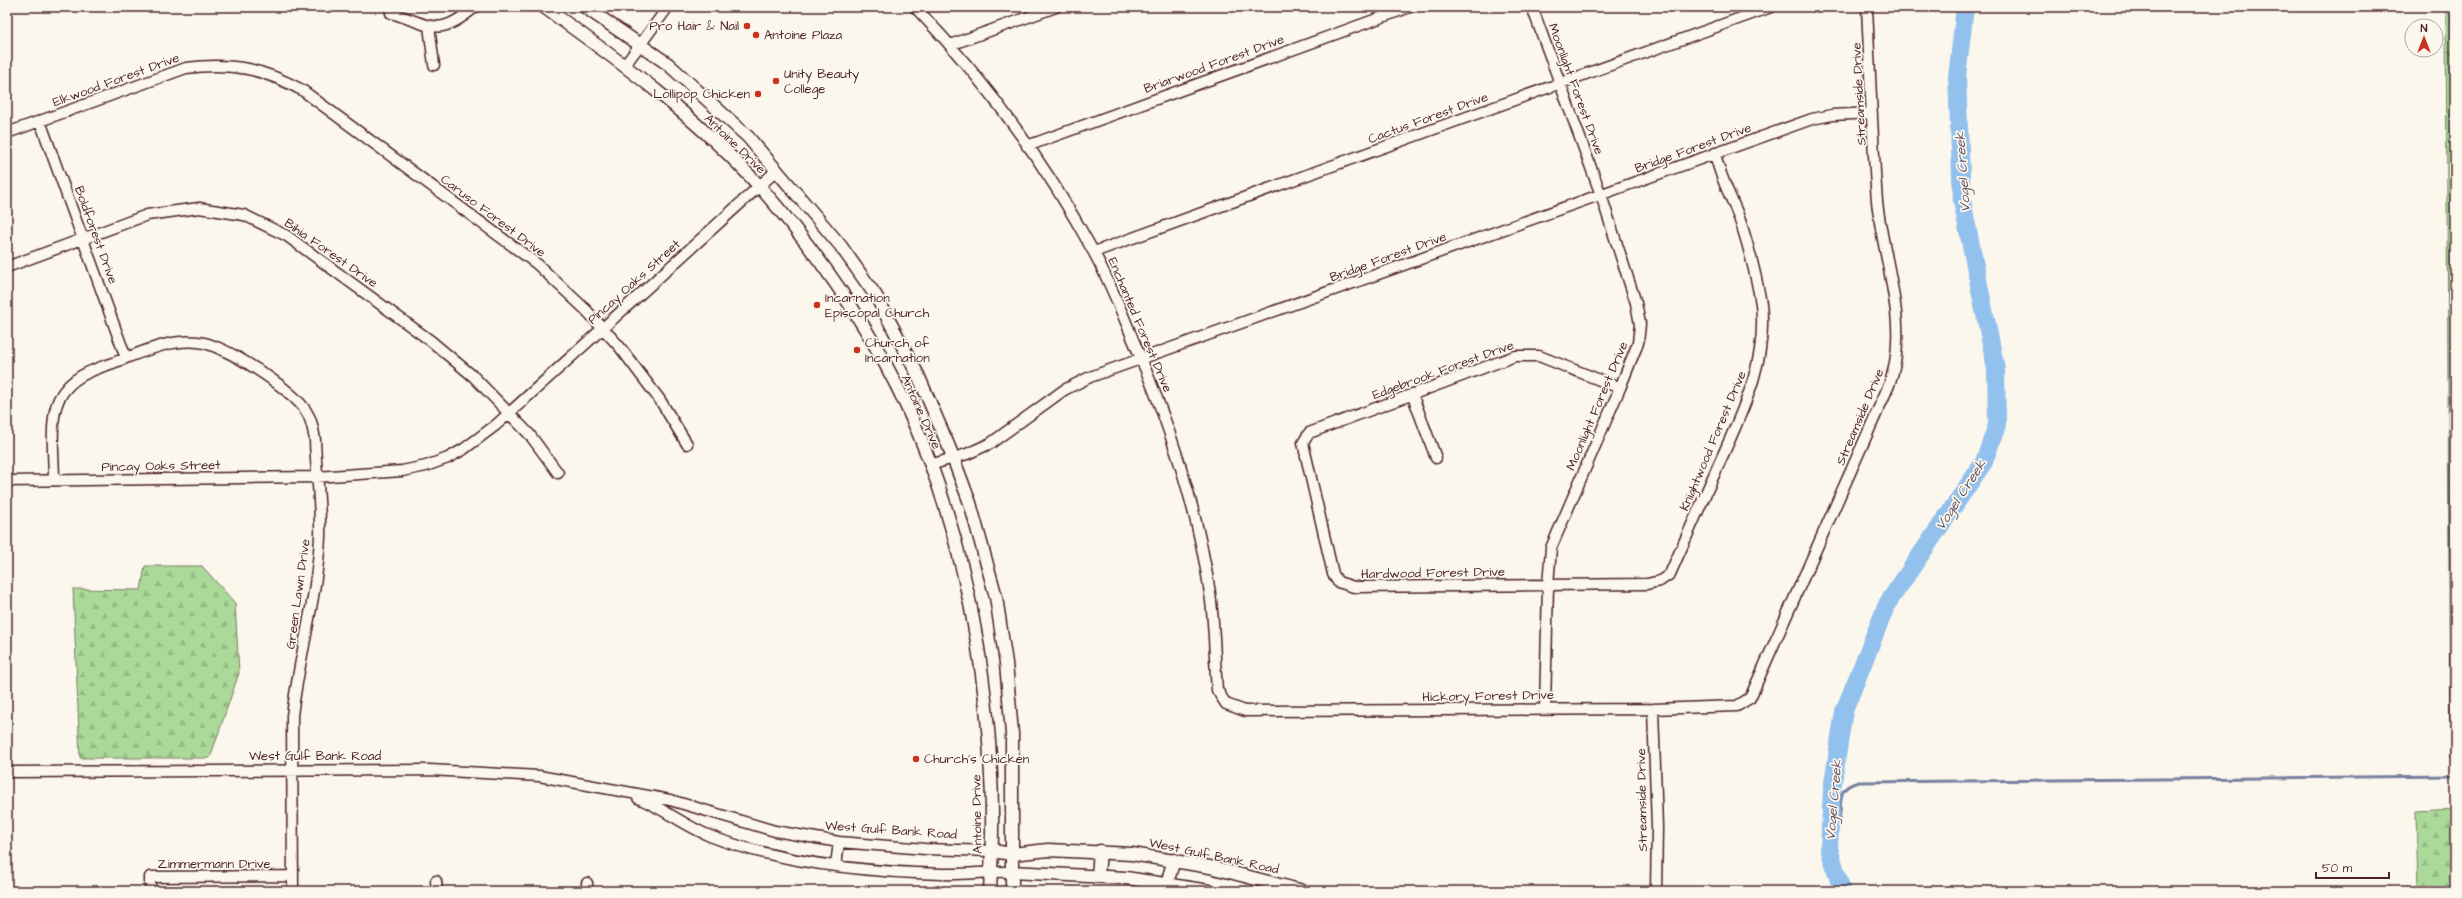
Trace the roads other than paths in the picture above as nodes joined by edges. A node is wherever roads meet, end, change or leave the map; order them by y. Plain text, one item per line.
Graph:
1 (390, 7) edge
2 (475, 7) edge
3 (544, 7) edge
4 (585, 7) edge
5 (668, 7) edge
6 (915, 7) edge
7 (1056, 7) edge
8 (1410, 7) edge
9 (1532, 7) edge
10 (1771, 7) edge
11 (1867, 7) edge
12 (428, 26) junction
13 (639, 45) junction
14 (950, 45) junction
15 (434, 64) dead end
16 (625, 64) junction
17 (236, 66) joint
18 (1560, 84) junction
19 (1872, 113) junction
20 (40, 121) junction
21 (7, 133) edge
22 (1027, 146) junction
23 (1715, 154) junction
24 (776, 171) junction
25 (760, 188) junction
26 (1600, 195) junction
27 (84, 239) junction
28 (1094, 252) junction
29 (7, 267) edge
30 (603, 327) junction
31 (126, 358) junction
32 (1142, 360) junction
33 (1620, 388) junction
34 (1412, 394) junction
35 (509, 412) junction
36 (1303, 443) joint
37 (687, 444) dead end
38 (953, 458) junction
39 (1436, 458) dead end
40 (930, 465) junction
41 (558, 473) dead end
42 (316, 476) junction
43 (54, 480) junction
44 (7, 481) edge
45 (1670, 574) joint
46 (1548, 585) junction
47 (1750, 698) joint
48 (1226, 704) joint
49 (1545, 708) junction
50 (1653, 709) junction
51 (292, 770) junction
52 (7, 772) edge
53 (621, 791) junction
54 (839, 842) junction
55 (992, 851) junction
56 (1100, 851) junction
57 (1012, 854) junction
58 (1174, 860) junction
59 (836, 865) junction
60 (992, 871) junction
61 (1012, 872) junction
62 (293, 876) junction
63 (1098, 876) junction
64 (1167, 883) junction
65 (150, 891) edge
66 (293, 891) edge
67 (990, 891) edge
68 (1012, 891) edge
69 (1209, 891) edge
70 (1303, 891) edge
71 (1656, 891) edge

1 - 12 street
2 - 12 street
3 - 16 main road, Antoine Drive
4 - 13 main road, Antoine Drive
5 - 13 street
6 - 14 street, Enchanted Forest Drive
7 - 14 street
8 - 22 street, Briarwood Forest Drive
9 - 18 street, Moonlight Forest Drive
10 - 18 street, Cactus Forest Drive
11 - 19 street, Streamside Drive
12 - 15 street
13 - 16 street
13 - 24 main road, Antoine Drive
14 - 22 street, Enchanted Forest Drive
16 - 25 main road, Antoine Drive
17 - 20 street, Elkwood Forest Drive
17 - 30 street, Caruso Forest Drive
18 - 26 street, Moonlight Forest Drive
18 - 28 street, Cactus Forest Drive
19 - 23 street, Bridge Forest Drive
19 - 47 street, Streamside Drive
20 - 21 street, Elkwood Forest Drive
20 - 27 street, Boldforest Drive
22 - 28 street, Enchanted Forest Drive
23 - 26 street, Bridge Forest Drive
23 - 45 street, Knightwood Forest Drive
24 - 25 street, Pincay Oaks Street
24 - 38 main road, Antoine Drive
25 - 30 street, Pincay Oaks Street
25 - 40 main road, Antoine Drive
26 - 32 street, Bridge Forest Drive
26 - 33 street, Moonlight Forest Drive
27 - 29 street, Bihia Forest Drive
27 - 31 street, Boldforest Drive
27 - 35 street, Bihia Forest Drive
28 - 32 street, Enchanted Forest Drive
30 - 35 street, Pincay Oaks Street
30 - 37 street, Caruso Forest Drive
31 - 42 street, Green Lawn Drive
31 - 43 street, Green Lawn Drive
32 - 38 street, Bridge Forest Drive
32 - 48 street, Enchanted Forest Drive
33 - 34 street, Edgebrook Forest Drive
33 - 46 street, Moonlight Forest Drive
34 - 36 street, Edgebrook Forest Drive
34 - 39 street
35 - 41 street, Bihia Forest Drive
35 - 42 street, Pincay Oaks Street
36 - 46 street, Hardwood Forest Drive
38 - 40 street, Bridge Forest Drive
38 - 57 main road, Antoine Drive
40 - 55 main road, Antoine Drive
42 - 43 street, Pincay Oaks Street
42 - 51 street, Green Lawn Drive
43 - 44 street, Pincay Oaks Street
45 - 46 street, Hardwood Forest Drive
46 - 49 street, Moonlight Forest Drive
47 - 50 street, Hickory Forest Drive
48 - 49 street, Hickory Forest Drive
49 - 50 street, Hickory Forest Drive
50 - 71 street, Streamside Drive
51 - 52 street, West Gulf Bank Road
51 - 53 street, West Gulf Bank Road
51 - 62 street, Green Lawn Drive
53 - 54 street, West Gulf Bank Road
53 - 59 street, West Gulf Bank Road
54 - 55 street, West Gulf Bank Road
54 - 59 street
55 - 57 main road, West Gulf Bank Road
55 - 60 main road, Antoine Drive
56 - 57 main road, West Gulf Bank Road
56 - 58 main road, West Gulf Bank Road
56 - 63 main road
57 - 61 main road, Antoine Drive
58 - 64 main road
58 - 70 main road, West Gulf Bank Road
59 - 60 street, West Gulf Bank Road
60 - 61 street, West Gulf Bank Road
60 - 67 main road, Antoine Drive
61 - 63 main road, West Gulf Bank Road
61 - 68 main road, Antoine Drive
62 - 65 street, Zimmermann Drive
62 - 66 street, Green Lawn Drive
63 - 64 main road, West Gulf Bank Road
64 - 69 main road, West Gulf Bank Road

